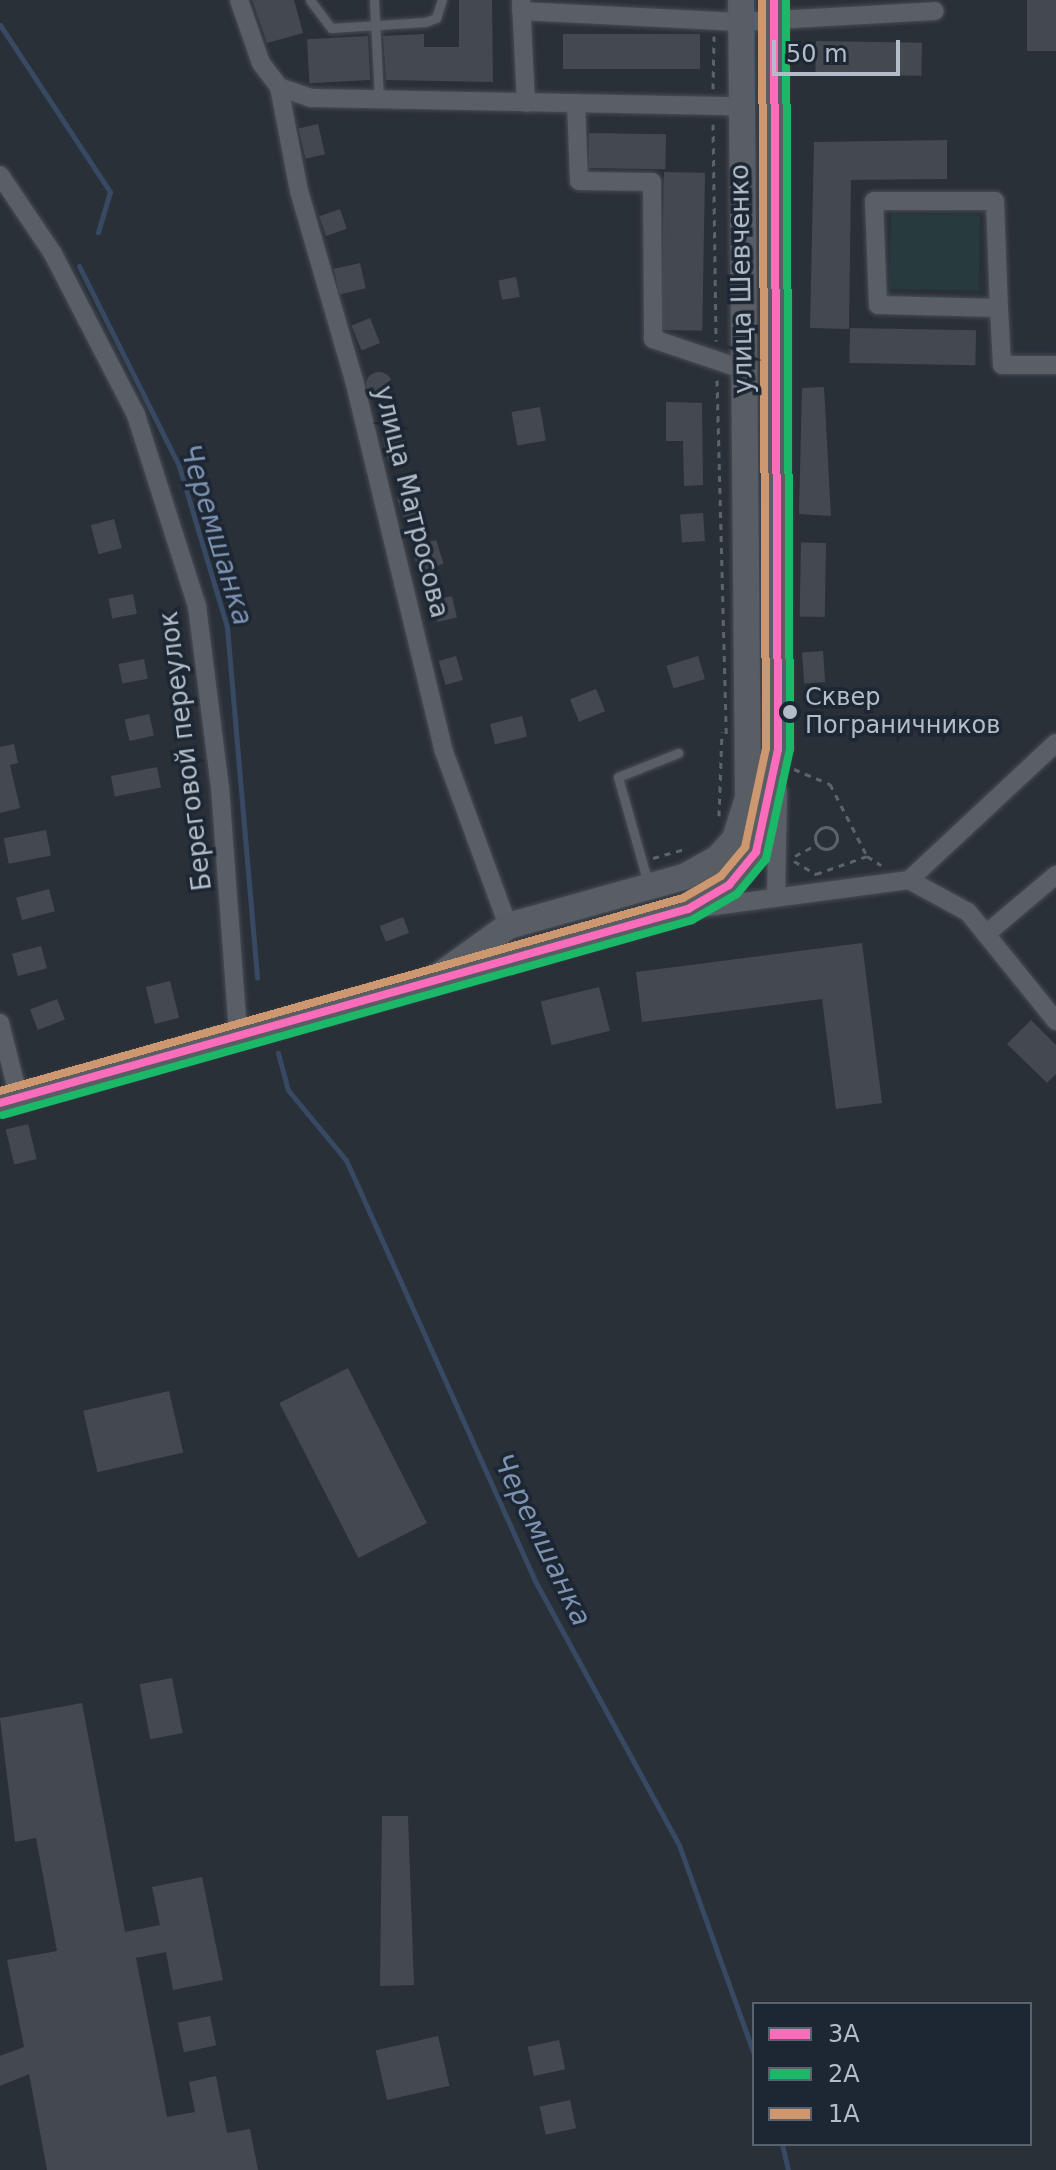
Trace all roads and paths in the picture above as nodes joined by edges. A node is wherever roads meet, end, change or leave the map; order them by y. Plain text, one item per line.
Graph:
1 (239, 0) edge
2 (310, 0) edge
3 (374, 0) edge
4 (442, 0) edge
5 (655, 0) edge
6 (519, 4) edge
7 (859, 7) edge
8 (579, 9) edge
9 (774, 9) edge
10 (741, 11) edge
11 (935, 11) dead end
12 (655, 20) junction
13 (714, 21) junction
14 (375, 26) junction
15 (279, 87) junction
16 (379, 100) junction
17 (526, 103) junction
18 (576, 103) junction
19 (726, 106) junction
20 (0, 175) edge
21 (999, 308) junction
22 (716, 357) junction
23 (1056, 365) edge
24 (742, 369) junction
25 (722, 732) dead end
26 (1056, 743) edge
27 (778, 749) junction
28 (678, 753) dead end
29 (793, 782) dead end
30 (748, 798) junction
31 (847, 825) junction
32 (718, 828) dead end
33 (835, 832) junction
34 (816, 845) junction
35 (696, 846) dead end
36 (790, 849) dead end
37 (867, 856) junction
38 (791, 858) junction
39 (646, 874) junction
40 (1056, 875) edge
41 (909, 880) junction
42 (776, 896) junction
43 (688, 909) junction
44 (508, 926) junction
45 (986, 934) junction
46 (426, 985) junction
47 (1056, 1021) edge
48 (0, 1023) edge
49 (244, 1034) junction
50 (9, 1101) edge

1 - 15 street
2 - 14 lane
3 - 14 lane
4 - 14 lane
5 - 12 street
6 - 8 street
6 - 17 street
7 - 9 street
7 - 11 street
8 - 12 street
9 - 10 street
9 - 27 main road, улица Шевченко
10 - 13 street
10 - 19 main road, улица Шевченко
12 - 13 street
13 - 19 path
14 - 16 lane
15 - 16 street
15 - 44 street, улица Матросова
16 - 17 street
17 - 18 street
18 - 19 street
18 - 22 street
19 - 22 path
19 - 24 main road, улица Шевченко
20 - 49 street, Береговой переулок
21 - 21 street
21 - 23 street
22 - 24 street
24 - 30 main road, улица Шевченко
25 - 32 path
26 - 41 street
27 - 42 street
27 - 43 main road, улица Шевченко
28 - 39 lane
29 - 31 path
30 - 39 main road, улица Шевченко
30 - 42 street
31 - 33 path
31 - 37 path
33 - 34 path
33 - 34 path
34 - 38 path
35 - 39 path
36 - 38 path
37 - 38 path
37 - 41 path
39 - 44 main road, улица Шевченко
40 - 45 street
41 - 42 street
41 - 45 street
42 - 43 street
43 - 46 main road, улица Шевченко
44 - 46 main road, улица Шевченко
45 - 47 street
46 - 49 main road, улица Шевченко
48 - 50 street
49 - 50 main road, улица Шевченко

